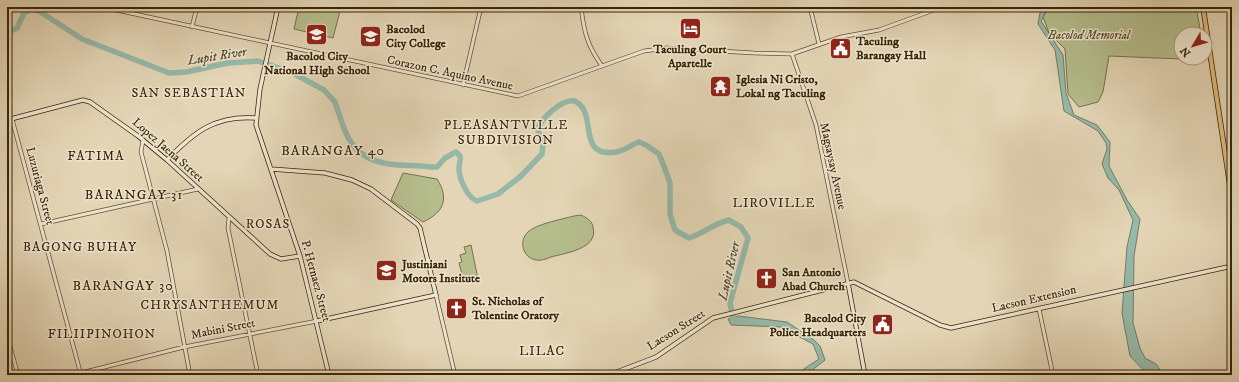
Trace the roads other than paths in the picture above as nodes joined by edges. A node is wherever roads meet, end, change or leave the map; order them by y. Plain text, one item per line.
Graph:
1 (102, 7) edge
2 (197, 7) edge
3 (278, 7) edge
4 (481, 7) edge
5 (581, 7) edge
6 (810, 7) edge
7 (942, 7) edge
8 (1203, 7) edge
9 (192, 27) junction
10 (270, 43) junction
11 (820, 44) junction
12 (792, 54) junction
13 (602, 66) junction
14 (463, 85) junction
15 (256, 118) junction
16 (12, 119) junction
17 (7, 120) edge
18 (143, 140) junction
19 (167, 160) junction
20 (271, 169) junction
21 (198, 189) junction
22 (1232, 199) edge
23 (153, 201) junction
24 (229, 218) junction
25 (41, 224) junction
26 (300, 256) junction
27 (1232, 266) edge
28 (848, 284) junction
29 (435, 288) junction
30 (436, 295) junction
31 (426, 296) junction
32 (1039, 309) junction
33 (317, 321) junction
34 (250, 334) junction
35 (7, 336) edge
36 (184, 347) junction
37 (81, 374) edge
38 (18, 375) edge
39 (73, 375) edge
40 (190, 375) edge
41 (258, 375) edge
42 (329, 375) edge
43 (455, 375) edge
44 (610, 375) edge
45 (865, 375) edge
46 (1053, 375) edge
47 (1072, 375) edge
48 (1086, 375) edge

1 - 9 street, Corazon C. Aquino Avenue
2 - 9 street
3 - 10 main road, P. Hernaez Street
4 - 14 street
5 - 13 street
6 - 11 street
7 - 11 street, Corazon C. Aquino Avenue
8 - 22 main road
9 - 10 street, Corazon C. Aquino Avenue
10 - 14 street, Corazon C. Aquino Avenue
10 - 15 main road, P. Hernaez Street
11 - 12 street, Corazon C. Aquino Avenue
12 - 13 street, Corazon C. Aquino Avenue
12 - 28 street, Magsaysay Avenue
13 - 14 street, Corazon C. Aquino Avenue
15 - 19 main road
15 - 20 main road, P. Hernaez Street
16 - 17 main road, Lopez Jaena Street
16 - 18 main road, Lopez Jaena Street
16 - 25 street, Luzuriaga Street
18 - 19 main road, Lopez Jaena Street
18 - 23 street
19 - 21 main road, Lopez Jaena Street
20 - 26 main road, P. Hernaez Street
20 - 29 main road
21 - 23 street
21 - 24 main road, Lopez Jaena Street
23 - 25 street
23 - 36 street
24 - 26 main road, Lopez Jaena Street
24 - 34 street
25 - 37 street, Luzuriaga Street
26 - 33 main road, P. Hernaez Street
27 - 32 main road, Lacson Extension
28 - 32 main road, Lacson Extension
28 - 44 main road, Lacson Street
28 - 45 main road
29 - 30 main road
29 - 31 main road, Mabini Street
30 - 31 main road, Mabini Street
30 - 43 street
31 - 33 main road, Mabini Street
32 - 46 street
33 - 34 street, Mabini Street
33 - 42 main road, P. Hernaez Street
34 - 36 street, Mabini Street
34 - 41 street
35 - 38 street
36 - 37 street, Mabini Street
36 - 40 street
37 - 39 street, Mabini Street
47 - 48 street

